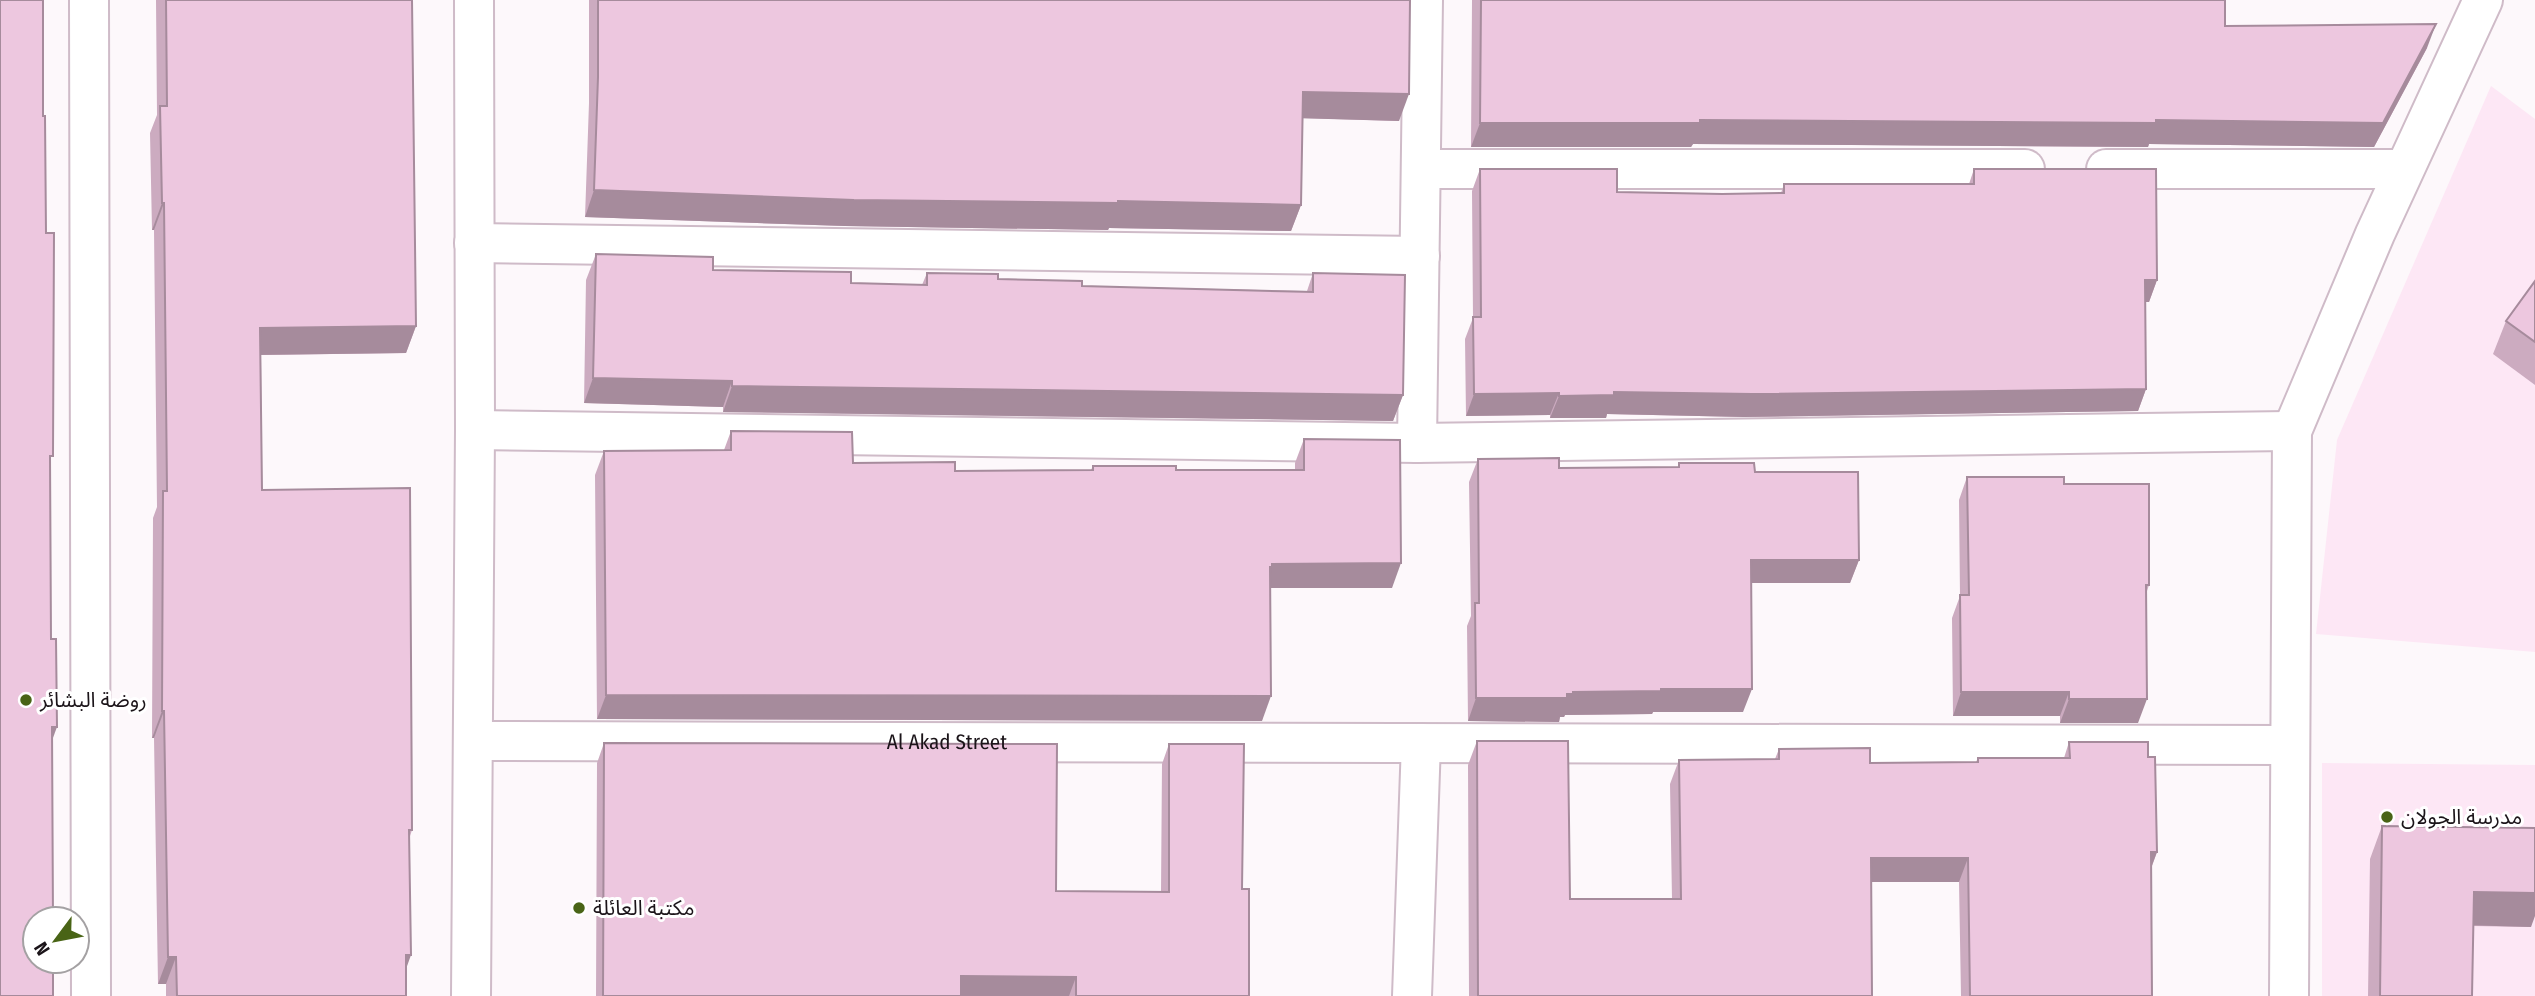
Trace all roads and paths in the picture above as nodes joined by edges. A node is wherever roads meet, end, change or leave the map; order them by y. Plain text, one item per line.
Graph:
1 (89, 0) edge
2 (474, 0) edge
3 (1423, 0) edge
4 (2483, 0) edge
5 (1421, 169) junction
6 (2404, 169) junction
7 (474, 243) junction
8 (1420, 256) junction
9 (475, 430) junction
10 (2292, 430) junction
11 (1417, 443) junction
12 (473, 741) junction
13 (1421, 743) junction
14 (2290, 745) junction
15 (91, 996) edge
16 (471, 996) edge
17 (1412, 996) edge
18 (2289, 996) edge

1 - 15 street
2 - 7 street
3 - 5 street
4 - 6 street
5 - 6 street
5 - 8 street
6 - 10 street
7 - 8 street
7 - 9 street
8 - 11 street
9 - 11 street
9 - 12 street
10 - 11 street
10 - 14 street
12 - 13 street, Al Akad Street
12 - 16 street
13 - 14 street, Al Akad Street
13 - 17 street
14 - 18 street

